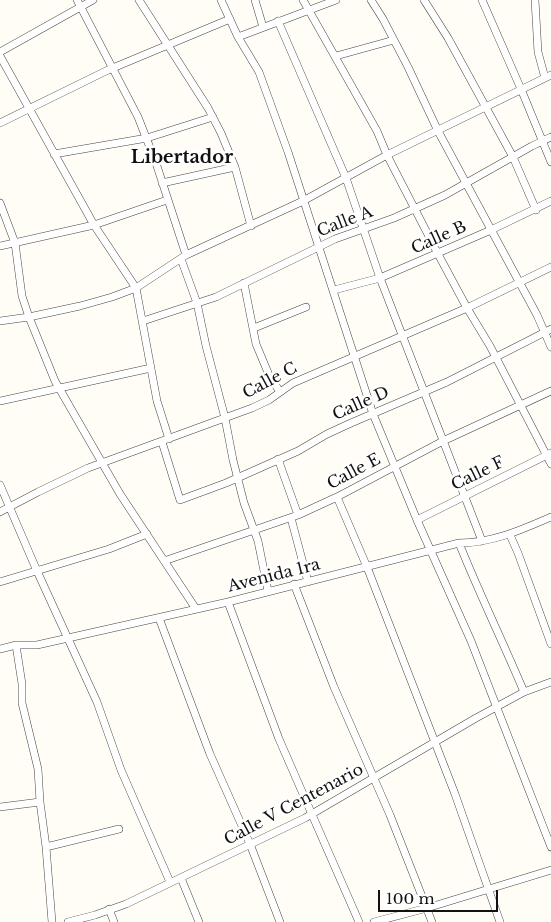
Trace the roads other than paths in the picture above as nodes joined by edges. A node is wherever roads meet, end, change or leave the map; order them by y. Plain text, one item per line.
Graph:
1 (93, 0) edge
2 (139, 0) edge
3 (221, 0) edge
4 (255, 0) edge
5 (302, 0) edge
6 (336, 0) edge
7 (371, 0) edge
8 (424, 0) edge
9 (482, 0) edge
10 (535, 0) edge
11 (79, 3) edge
12 (307, 10) junction
13 (230, 19) junction
14 (278, 21) junction
15 (263, 27) junction
16 (238, 37) junction
17 (394, 40) junction
18 (167, 44) junction
19 (0, 52) edge
20 (0, 56) edge
21 (336, 56) junction
22 (114, 68) junction
23 (548, 77) edge
24 (521, 89) junction
25 (486, 107) junction
26 (30, 109) junction
27 (214, 118) junction
28 (0, 123) edge
29 (438, 131) junction
30 (551, 137) edge
31 (147, 138) junction
32 (543, 141) junction
33 (54, 154) junction
34 (387, 155) junction
35 (513, 157) junction
36 (551, 162) edge
37 (235, 167) junction
38 (346, 178) junction
39 (162, 183) junction
40 (467, 183) junction
41 (167, 200) junction
42 (303, 201) junction
43 (551, 201) edge
44 (0, 203) edge
45 (415, 208) junction
46 (536, 210) junction
47 (94, 225) junction
48 (251, 226) junction
49 (364, 229) junction
50 (491, 230) junction
51 (15, 243) junction
52 (0, 246) edge
53 (318, 247) junction
54 (438, 254) junction
55 (183, 257) junction
56 (551, 267) edge
57 (380, 278) junction
58 (244, 283) junction
59 (518, 283) junction
60 (136, 288) junction
61 (334, 290) junction
62 (197, 303) junction
63 (306, 307) dead end
64 (467, 308) junction
65 (28, 317) junction
66 (0, 320) edge
67 (143, 321) junction
68 (254, 328) junction
69 (548, 330) edge
70 (403, 335) junction
71 (551, 347) edge
72 (495, 357) junction
73 (354, 358) junction
74 (151, 368) junction
75 (59, 389) junction
76 (551, 391) edge
77 (280, 392) junction
78 (423, 392) junction
79 (0, 401) edge
80 (521, 404) junction
81 (373, 414) junction
82 (225, 418) junction
83 (166, 441) junction
84 (443, 441) junction
85 (549, 454) edge
86 (278, 459) junction
87 (102, 464) junction
88 (551, 464) edge
89 (395, 466) junction
90 (238, 477) junction
91 (0, 485) edge
92 (464, 495) junction
93 (337, 497) junction
94 (10, 507) junction
95 (0, 512) edge
96 (294, 516) junction
97 (551, 517) edge
98 (417, 520) junction
99 (254, 531) junction
100 (147, 534) junction
101 (510, 534) junction
102 (482, 541) junction
103 (460, 543) junction
104 (431, 551) junction
105 (164, 562) junction
106 (367, 567) junction
107 (36, 571) junction
108 (0, 582) edge
109 (308, 582) junction
110 (294, 584) junction
111 (268, 591) junction
112 (228, 602) junction
113 (196, 609) junction
114 (158, 618) junction
115 (68, 638) junction
116 (16, 644) junction
117 (551, 644) edge
118 (0, 649) edge
119 (551, 682) edge
120 (524, 692) junction
121 (497, 706) junction
122 (434, 742) junction
123 (375, 778) junction
124 (40, 802) junction
125 (0, 807) edge
126 (311, 814) junction
127 (119, 829) dead end
128 (250, 844) junction
129 (46, 847) junction
130 (551, 847) edge
131 (551, 870) edge
132 (181, 878) junction
133 (170, 882) junction
134 (490, 889) junction
135 (427, 908) junction
136 (108, 910) junction
137 (52, 922) edge
138 (68, 922) edge
139 (114, 922) edge
140 (199, 922) edge
141 (280, 922) edge
142 (359, 922) edge
143 (374, 922) edge
144 (432, 922) edge
145 (500, 922) edge

1 - 11 street
2 - 18 street
3 - 13 street
4 - 15 street
5 - 12 street
6 - 12 street
7 - 17 street
8 - 25 street
9 - 24 street
10 - 23 street
11 - 19 street
11 - 22 street
12 - 14 street
12 - 21 street
13 - 16 street
13 - 18 street
14 - 15 street
14 - 38 street
15 - 16 street
16 - 42 street
17 - 21 street
17 - 29 street
18 - 22 street
18 - 27 street
20 - 26 street
21 - 34 street
22 - 26 street
22 - 31 street
23 - 24 street
24 - 25 street
24 - 32 street
25 - 29 street
25 - 35 street
26 - 28 street
26 - 33 street
27 - 31 street
27 - 37 street
29 - 34 street
29 - 40 street
30 - 32 street, Calle A
31 - 33 street
31 - 39 street
32 - 35 street, Calle A
32 - 36 street
33 - 47 street
34 - 38 street
34 - 45 street
35 - 40 street, Calle A
35 - 46 street
37 - 39 street
37 - 48 street
38 - 42 street
38 - 49 street
39 - 41 street
40 - 45 street, Calle A
40 - 50 street
41 - 47 street
41 - 55 street
42 - 48 street
42 - 53 street
43 - 46 street, Calle B
44 - 51 street
45 - 49 street, Calle A
45 - 54 street
46 - 50 street, Calle B
47 - 51 street
47 - 60 street
48 - 55 street
49 - 53 street, Calle A
49 - 57 street
50 - 54 street, Calle B
50 - 59 street
51 - 52 street
51 - 65 street
53 - 58 street, Calle A
53 - 61 street
54 - 57 street, Calle B
54 - 64 street
55 - 60 street
55 - 62 street
56 - 59 street, Calle C
57 - 61 street, Calle B
57 - 70 street
58 - 62 street, Calle A
58 - 68 street
59 - 64 street, Calle C
59 - 69 street
60 - 65 street
60 - 67 street
61 - 73 street
62 - 67 street, Calle A
62 - 82 street
63 - 68 street
64 - 70 street, Calle C
64 - 72 street
65 - 66 street
65 - 75 street
67 - 74 street
68 - 77 street
69 - 71 street
69 - 72 street, Calle D
70 - 73 street, Calle C
70 - 78 street
72 - 78 street, Calle D
72 - 80 street
73 - 77 street, Calle C
73 - 81 street
74 - 75 street
74 - 83 street
75 - 79 street
75 - 87 street
76 - 80 street, Calle E
77 - 82 street, Calle C
78 - 81 street, Calle D
78 - 84 street
80 - 84 street, Calle E
80 - 85 street
81 - 86 street, Calle D
81 - 89 street
82 - 83 street, Calle C
82 - 90 street
83 - 87 street, Calle C
83 - 90 street, Calle D
84 - 89 street, Calle E
84 - 92 street
85 - 88 street
85 - 92 street, Calle F
86 - 90 street, Calle D
86 - 96 street
87 - 94 street, Calle C
87 - 100 street
89 - 93 street, Calle E
89 - 98 street
90 - 99 street
91 - 94 street
92 - 98 street, Calle F
92 - 102 street
93 - 96 street, Calle E
93 - 106 street
94 - 95 street, Calle C
94 - 107 street
96 - 99 street, Calle E
96 - 109 street
97 - 101 street, Avenida 1ra
98 - 104 street
99 - 105 street, Calle E
99 - 111 street
100 - 105 street
100 - 107 street
101 - 102 street, Avenida 1ra
101 - 117 street
102 - 103 street, Avenida 1ra
103 - 104 street, Avenida 1ra
103 - 120 street
104 - 106 street, Avenida 1ra
104 - 121 street
105 - 113 street
106 - 109 street, Avenida 1ra
106 - 122 street
107 - 108 street
107 - 115 street
109 - 110 street, Avenida 1ra
110 - 111 street, Avenida 1ra
110 - 123 street
111 - 112 street, Avenida 1ra
112 - 113 street, Avenida 1ra
112 - 126 street
113 - 114 street, Avenida 1ra
114 - 115 street, Avenida 1ra
114 - 128 street
115 - 116 street, Avenida 1ra
115 - 133 street
116 - 118 street, Avenida 1ra
116 - 124 street
119 - 120 street, Calle V Centenario
120 - 121 street, Calle V Centenario
121 - 122 street, Calle V Centenario
121 - 130 street
122 - 123 street, Calle V Centenario
122 - 134 street
123 - 126 street, Calle V Centenario
123 - 135 street
124 - 125 street
124 - 129 street
126 - 128 street, Calle V Centenario
126 - 142 street
127 - 129 street
128 - 132 street, Calle V Centenario
128 - 141 street
129 - 137 street
131 - 134 street
132 - 133 street, Calle V Centenario
132 - 140 street
133 - 136 street, Calle V Centenario
134 - 135 street
134 - 145 street
135 - 143 street
135 - 144 street
136 - 138 street, Calle V Centenario
136 - 139 street

